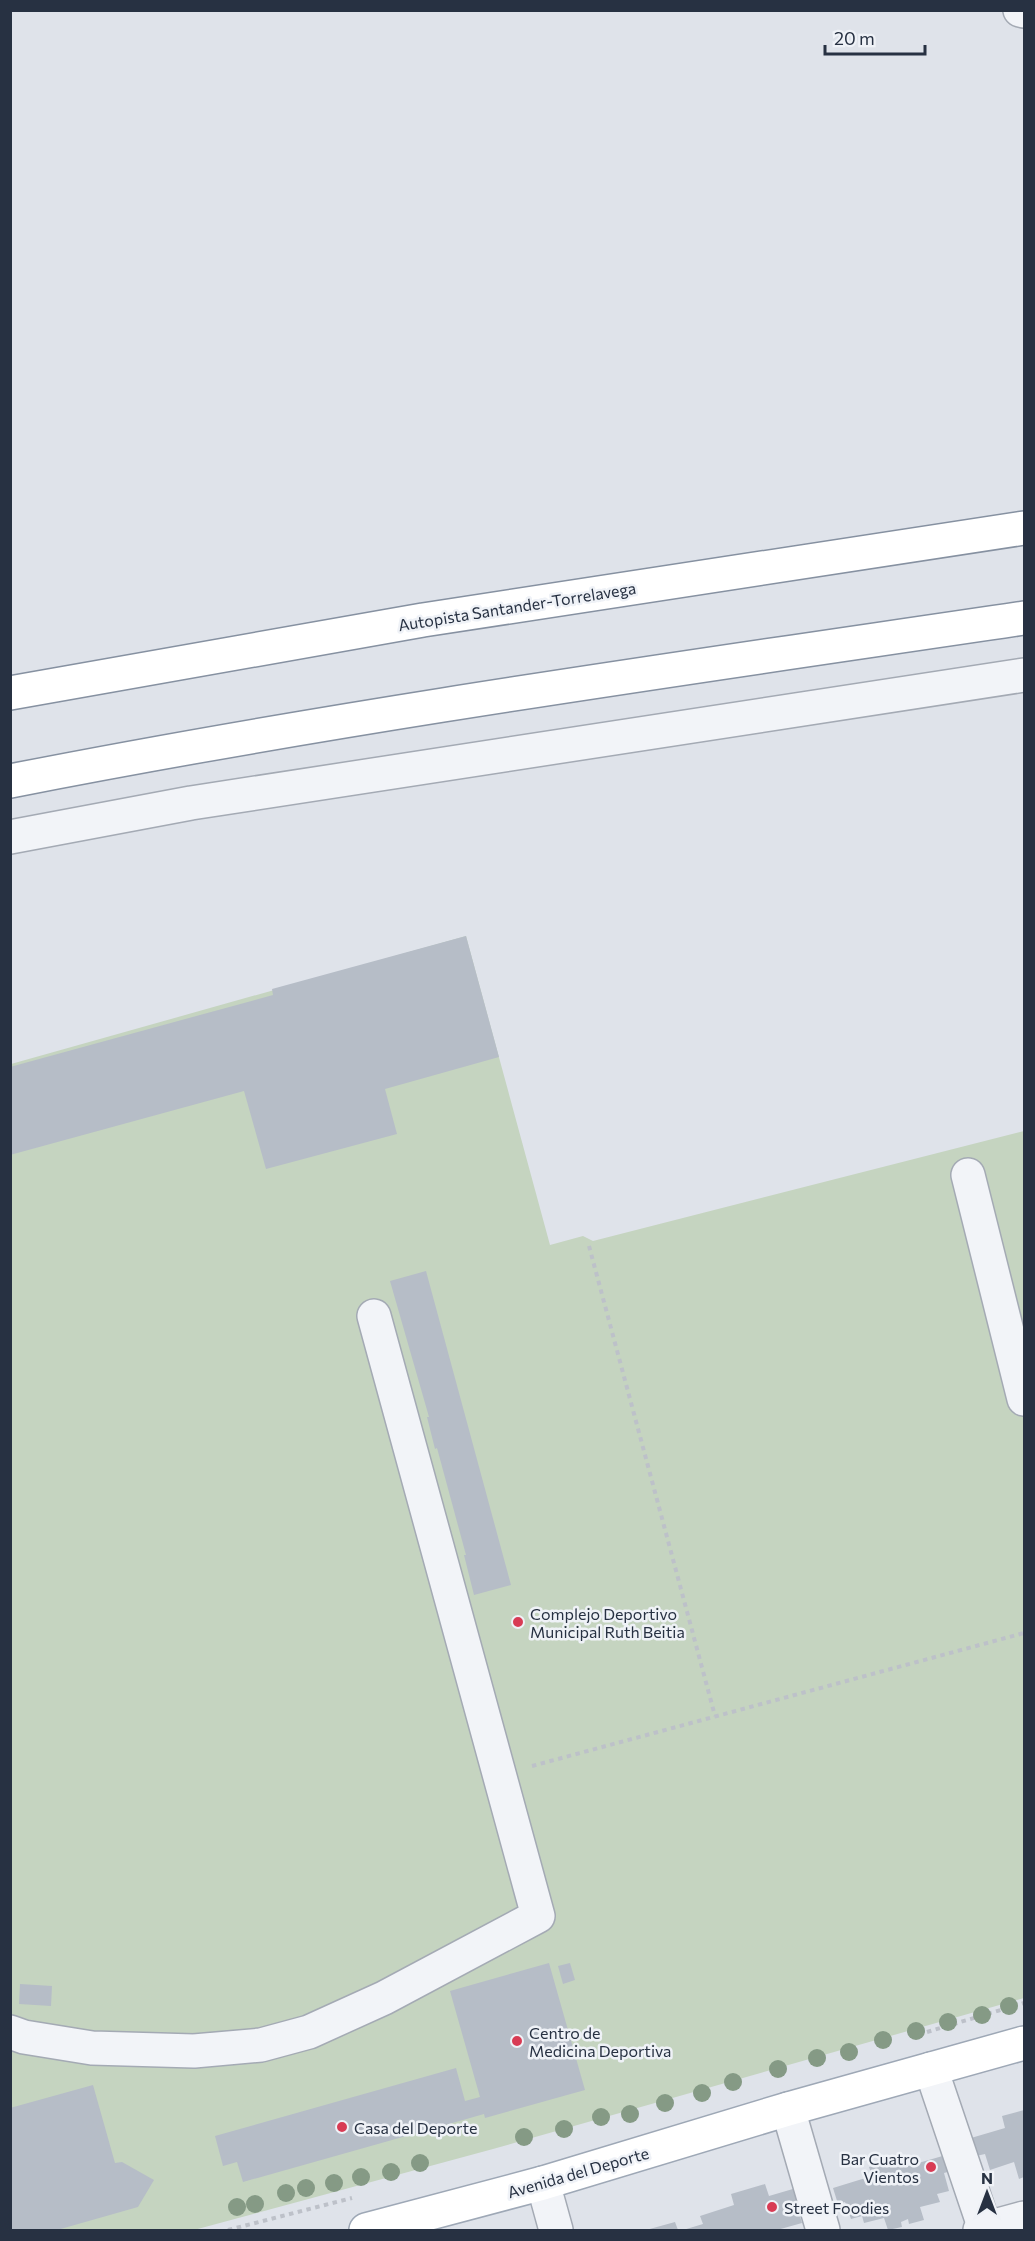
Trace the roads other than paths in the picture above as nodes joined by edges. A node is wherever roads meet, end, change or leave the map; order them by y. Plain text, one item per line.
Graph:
1 (1020, 10) edge
2 (1024, 11) edge
3 (1024, 528) edge
4 (1024, 618) edge
5 (1024, 675) edge
6 (10, 693) edge
7 (10, 781) edge
8 (10, 837) edge
9 (968, 1175) dead end
10 (374, 1316) dead end
11 (1024, 1399) edge
12 (10, 2032) edge
13 (1024, 2043) edge
14 (931, 2069) junction
15 (788, 2109) junction
16 (543, 2183) junction
17 (1024, 2218) edge
18 (366, 2230) edge
19 (556, 2230) edge
20 (824, 2230) edge
21 (982, 2230) edge

1 - 2 street
3 - 6 main road, Autopista Santander-Torrelavega
4 - 7 main road
5 - 8 street
9 - 11 street
10 - 12 street
13 - 14 main road, Avenida del Deporte
14 - 15 main road, Avenida del Deporte
14 - 21 street
15 - 16 main road, Avenida del Deporte
15 - 20 street
16 - 18 main road, Avenida del Deporte
16 - 19 street
17 - 21 street

